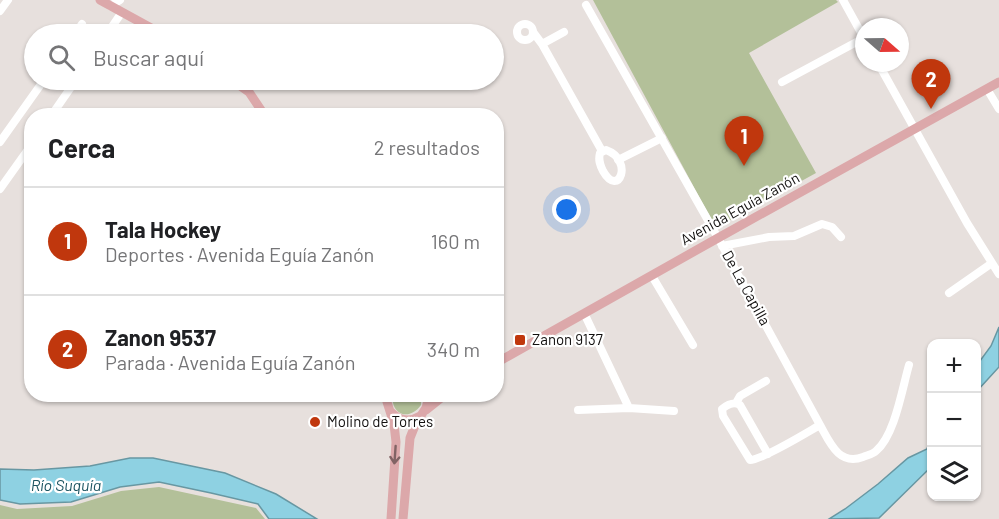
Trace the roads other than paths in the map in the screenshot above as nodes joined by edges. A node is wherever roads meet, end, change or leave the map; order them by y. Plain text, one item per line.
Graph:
1 (8, 0) edge
2 (100, 0) edge
3 (120, 0) edge
4 (843, 0) edge
5 (586, 4) dead end
6 (110, 6) junction
7 (0, 11) edge
8 (122, 12) junction
9 (855, 22) edge
10 (113, 24) edge
11 (144, 24) edge
12 (564, 32) dead end
13 (533, 33) dead end
14 (855, 43) edge
15 (542, 44) junction
16 (883, 72) edge
17 (782, 82) dead end
18 (999, 82) edge
19 (987, 89) junction
20 (37, 90) edge
21 (69, 90) edge
22 (246, 90) edge
23 (252, 90) edge
24 (24, 108) edge
25 (24, 108) edge
26 (57, 108) edge
27 (261, 108) edge
28 (263, 108) edge
29 (999, 109) edge
30 (915, 128) junction
31 (662, 138) junction
32 (0, 142) edge
33 (602, 151) junction
34 (24, 155) edge
35 (618, 160) junction
36 (0, 189) edge
37 (841, 237) dead end
38 (720, 242) junction
39 (992, 263) junction
40 (999, 274) edge
41 (652, 276) junction
42 (949, 292) dead end
43 (584, 313) junction
44 (693, 345) dead end
45 (504, 358) edge
46 (909, 364) dead end
47 (766, 381) dead end
48 (388, 402) edge
49 (389, 402) edge
50 (427, 402) edge
51 (436, 402) edge
52 (736, 403) junction
53 (629, 408) junction
54 (578, 410) dead end
55 (674, 411) dead end
56 (423, 413) junction
57 (820, 425) junction
58 (768, 454) junction
59 (391, 519) edge
60 (403, 519) edge

1 - 7 street
2 - 6 main road
3 - 6 street
4 - 9 street
5 - 31 street, De La Capilla
6 - 8 main road
8 - 10 street
8 - 11 main road
12 - 15 street
13 - 15 street
14 - 17 street
15 - 33 street
16 - 30 street
18 - 19 main road, Avenida Eguía Zanón
19 - 29 street
19 - 30 main road, Avenida Eguía Zanón
20 - 24 street
21 - 26 street
22 - 27 main road
23 - 28 main road
25 - 32 street
30 - 38 main road, Avenida Eguía Zanón
30 - 39 street
31 - 35 street
31 - 38 street, De La Capilla
33 - 35 street
33 - 35 street
34 - 36 street
37 - 38 street
38 - 41 main road, Avenida Eguía Zanón
38 - 57 street, De La Capilla
39 - 40 street
39 - 42 street
41 - 43 main road, Avenida Eguía Zanón
41 - 44 street
43 - 45 main road, Avenida Eguía Zanón
43 - 53 street
46 - 57 street, De La Capilla
47 - 52 street
48 -> 59 main road
49 - 56 main road
50 - 56 main road
51 - 56 main road
52 - 58 street
52 - 58 street
53 - 54 street
53 - 55 street
56 - 60 main road
57 - 58 street

